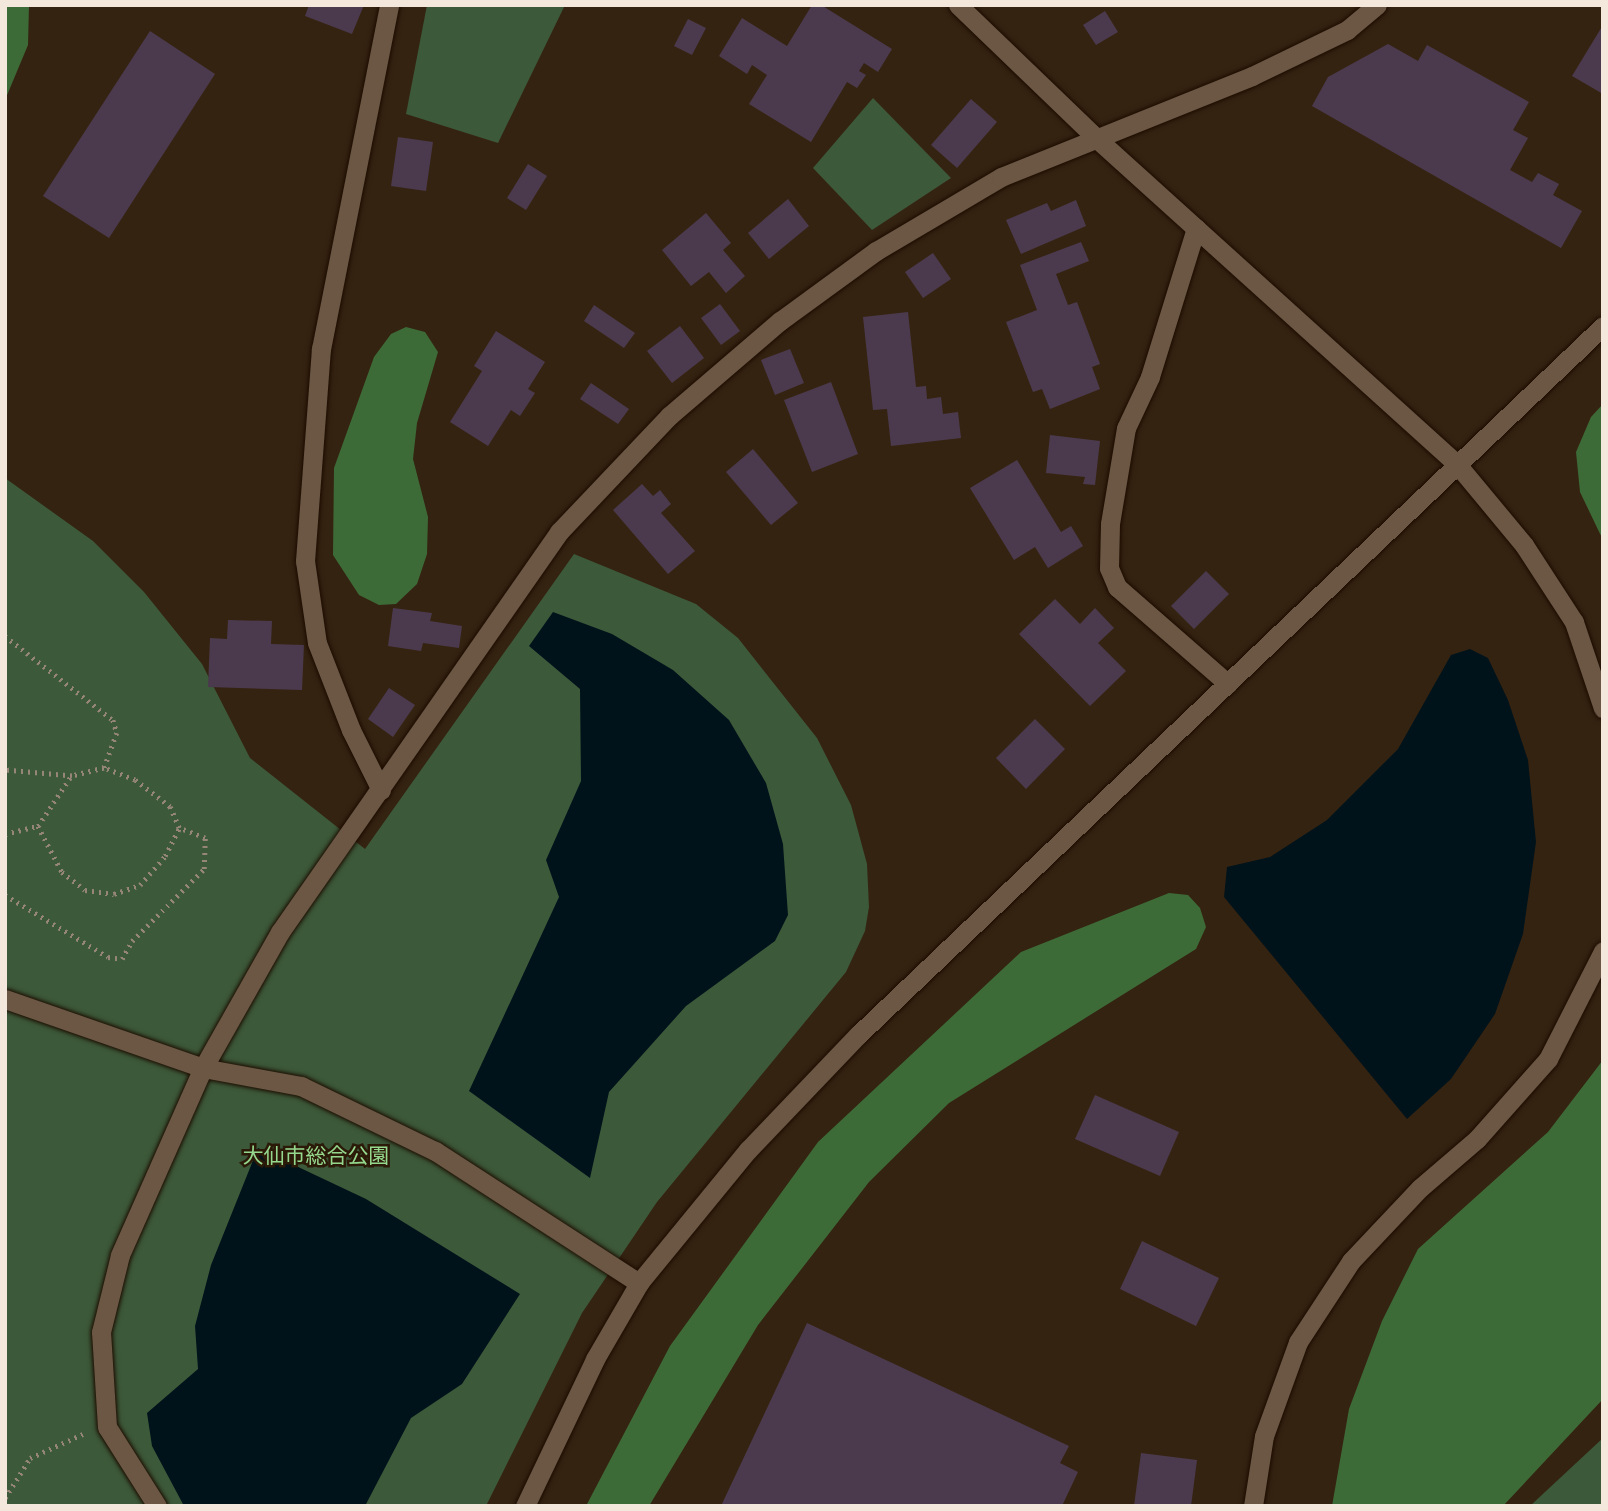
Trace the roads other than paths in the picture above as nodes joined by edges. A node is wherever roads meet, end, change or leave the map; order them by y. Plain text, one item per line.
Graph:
1 (389, 5) edge
2 (958, 5) edge
3 (1377, 5) edge
4 (1096, 138) junction
5 (1196, 228) junction
6 (1603, 326) edge
7 (1456, 463) junction
8 (1228, 684) junction
9 (1603, 708) edge
10 (381, 790) junction
11 (1603, 951) edge
12 (5, 999) edge
13 (202, 1068) junction
14 (639, 1283) junction
15 (157, 1506) edge
16 (524, 1506) edge
17 (1253, 1506) edge

1 - 10 street
2 - 4 street
3 - 4 street
4 - 5 street
4 - 10 street
5 - 7 street
5 - 8 street
6 - 7 street
7 - 8 street
7 - 9 street
8 - 14 street
10 - 13 street
11 - 17 street
12 - 13 street
13 - 14 street
13 - 15 street
14 - 16 street

